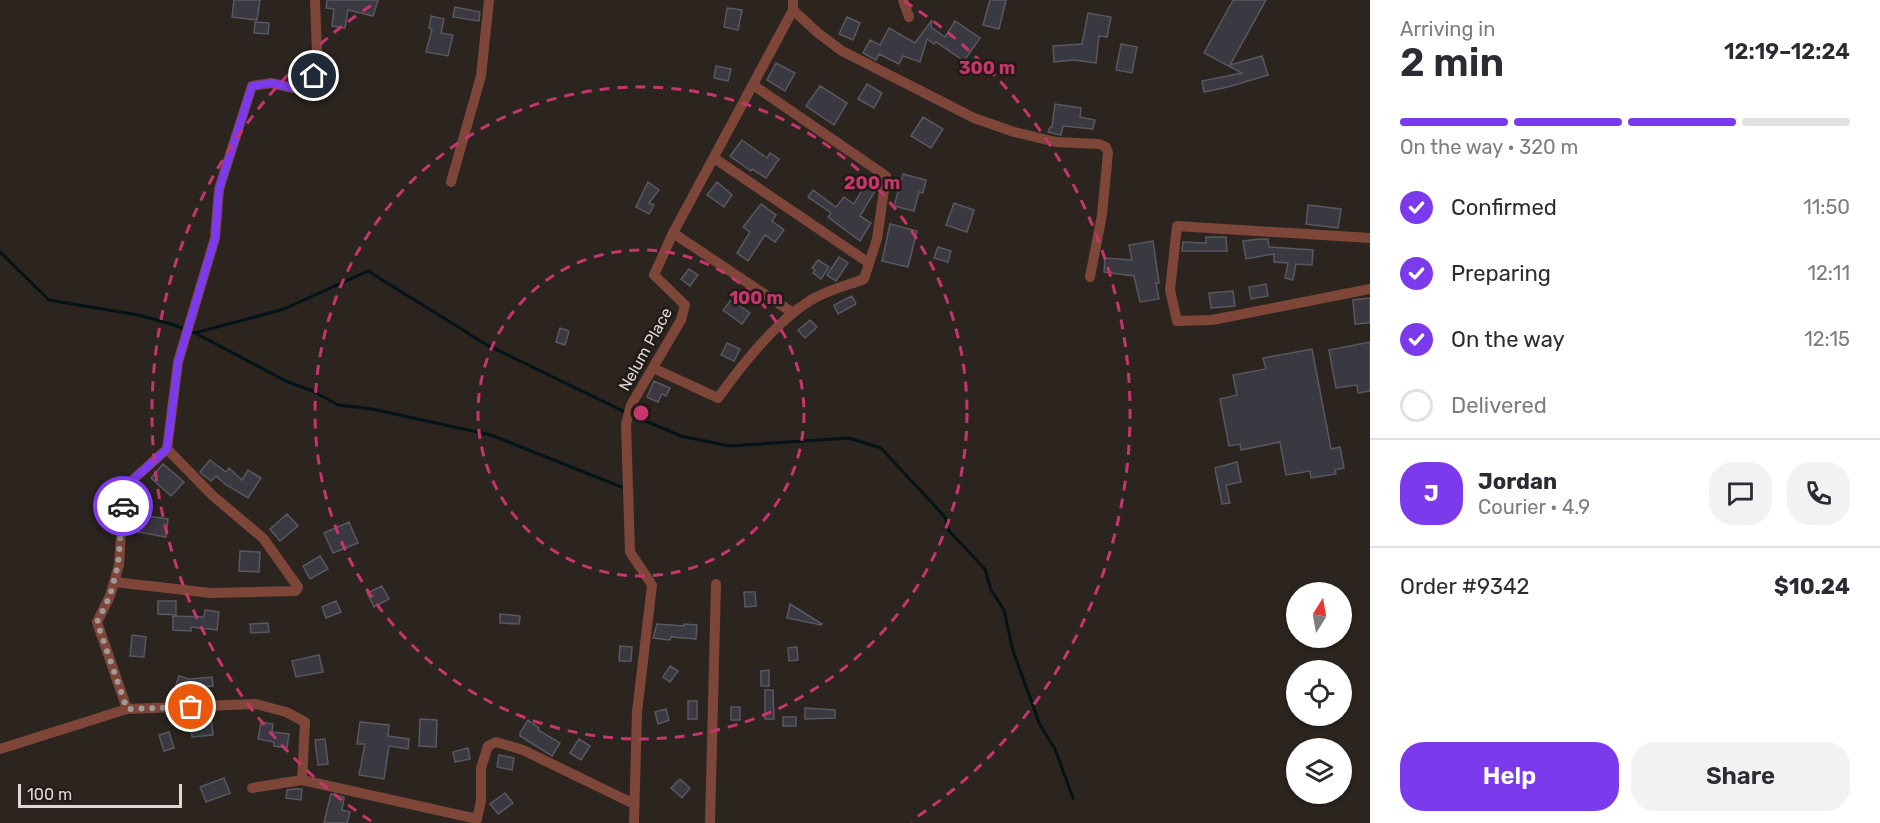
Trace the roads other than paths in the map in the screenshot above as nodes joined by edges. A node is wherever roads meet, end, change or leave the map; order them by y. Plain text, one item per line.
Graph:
1 (315, 0) edge
2 (489, 0) edge
3 (903, 0) edge
4 (793, 5) edge
5 (909, 17) dead end
6 (753, 86) junction
7 (714, 158) junction
8 (451, 182) dead end
9 (673, 233) junction
10 (1370, 238) edge
11 (869, 263) junction
12 (1090, 277) dead end
13 (1370, 289) edge
14 (793, 313) junction
15 (653, 368) junction
16 (167, 449) junction
17 (114, 582) junction
18 (716, 584) dead end
19 (127, 709) junction
20 (0, 749) edge
21 (302, 780) junction
22 (252, 788) dead end
23 (634, 804) junction
24 (477, 821) edge
25 (634, 823) edge
26 (710, 823) edge

1 - 16 street
2 - 8 street
3 - 5 street
4 - 6 street, Nelum Place
4 - 12 street
6 - 7 street, Nelum Place
6 - 11 street
7 - 9 street, Nelum Place
7 - 11 street
9 - 14 street
9 - 15 street, Nelum Place
10 - 13 street
11 - 14 street
14 - 15 street
15 - 23 street, Nelum Place
16 - 17 street
16 - 17 street
17 - 19 street
18 - 26 street
19 - 20 street
19 - 21 street
21 - 22 street
21 - 24 street
23 - 24 street
23 - 25 street, Nelum Place

